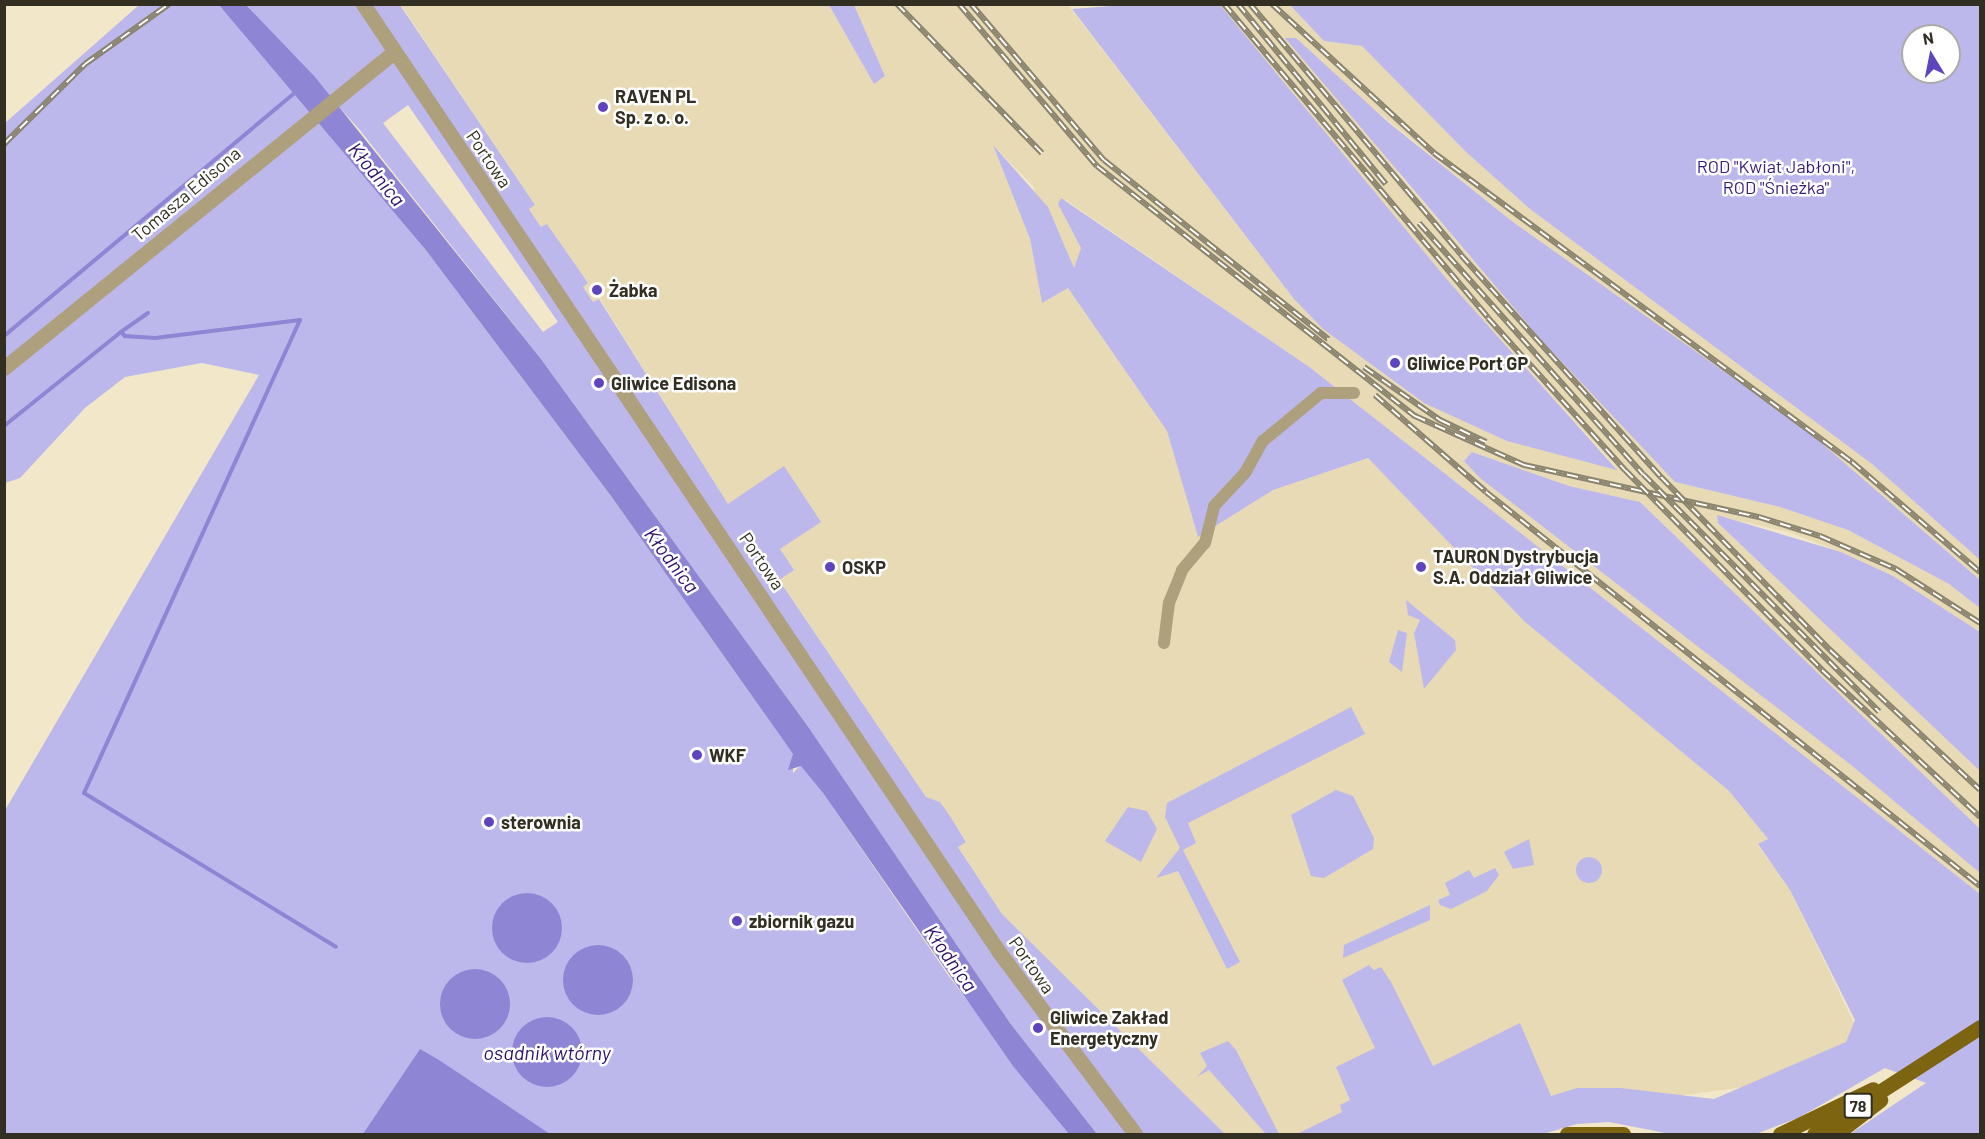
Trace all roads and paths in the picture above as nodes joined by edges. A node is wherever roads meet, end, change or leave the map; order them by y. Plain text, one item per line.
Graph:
1 (363, 4) edge
2 (394, 52) junction
3 (4, 368) edge
4 (1354, 393) dead end
5 (1164, 643) dead end
6 (1980, 1027) edge
7 (1901, 1078) junction
8 (1135, 1134) edge
9 (1567, 1134) edge
10 (1623, 1134) edge
11 (1780, 1134) edge
12 (1814, 1134) edge
13 (1836, 1134) edge

1 - 2 street, Portowa
2 - 3 street, Tomasza Edisona
2 - 8 street, Portowa
4 - 5 street
6 - 7 main road, 78
7 - 11 main road
7 - 12 main road, 78
7 - 13 main road
9 - 10 main road

